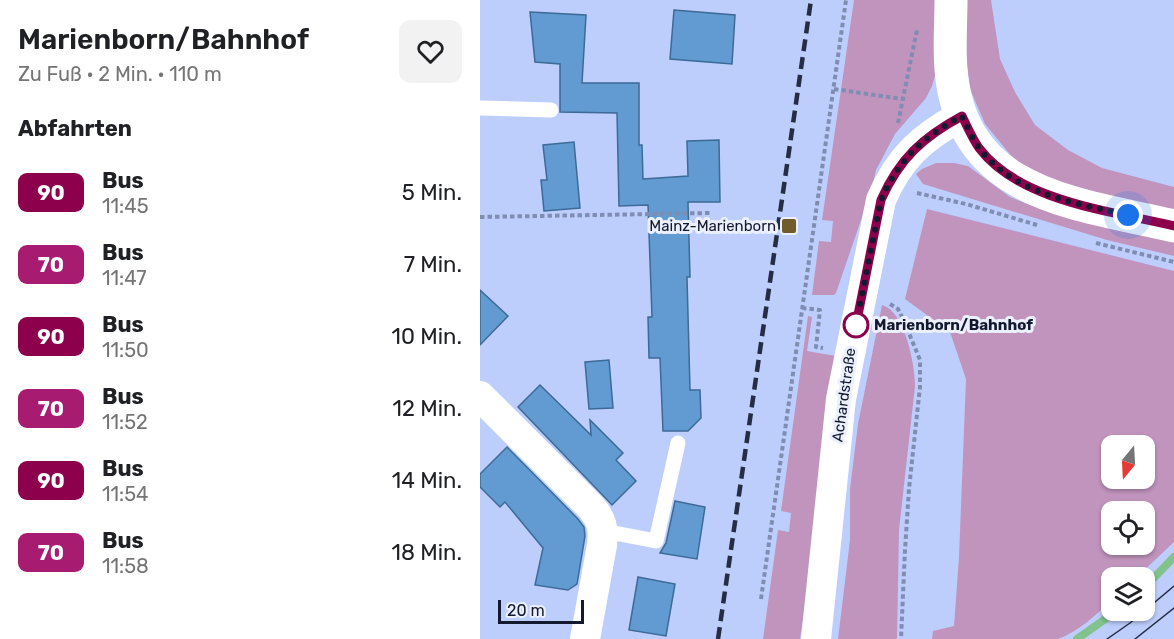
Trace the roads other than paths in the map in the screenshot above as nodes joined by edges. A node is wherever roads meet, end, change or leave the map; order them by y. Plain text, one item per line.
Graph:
1 (951, 0) edge
2 (480, 108) edge
3 (551, 110) dead end
4 (962, 116) junction
5 (1174, 226) edge
6 (480, 397) edge
7 (678, 443) dead end
8 (604, 531) junction
9 (585, 639) edge
10 (816, 639) edge

1 - 4 street
2 - 3 lane
4 - 5 street
4 - 10 street, Achardstraße
6 - 8 street
7 - 8 lane
8 - 9 street

